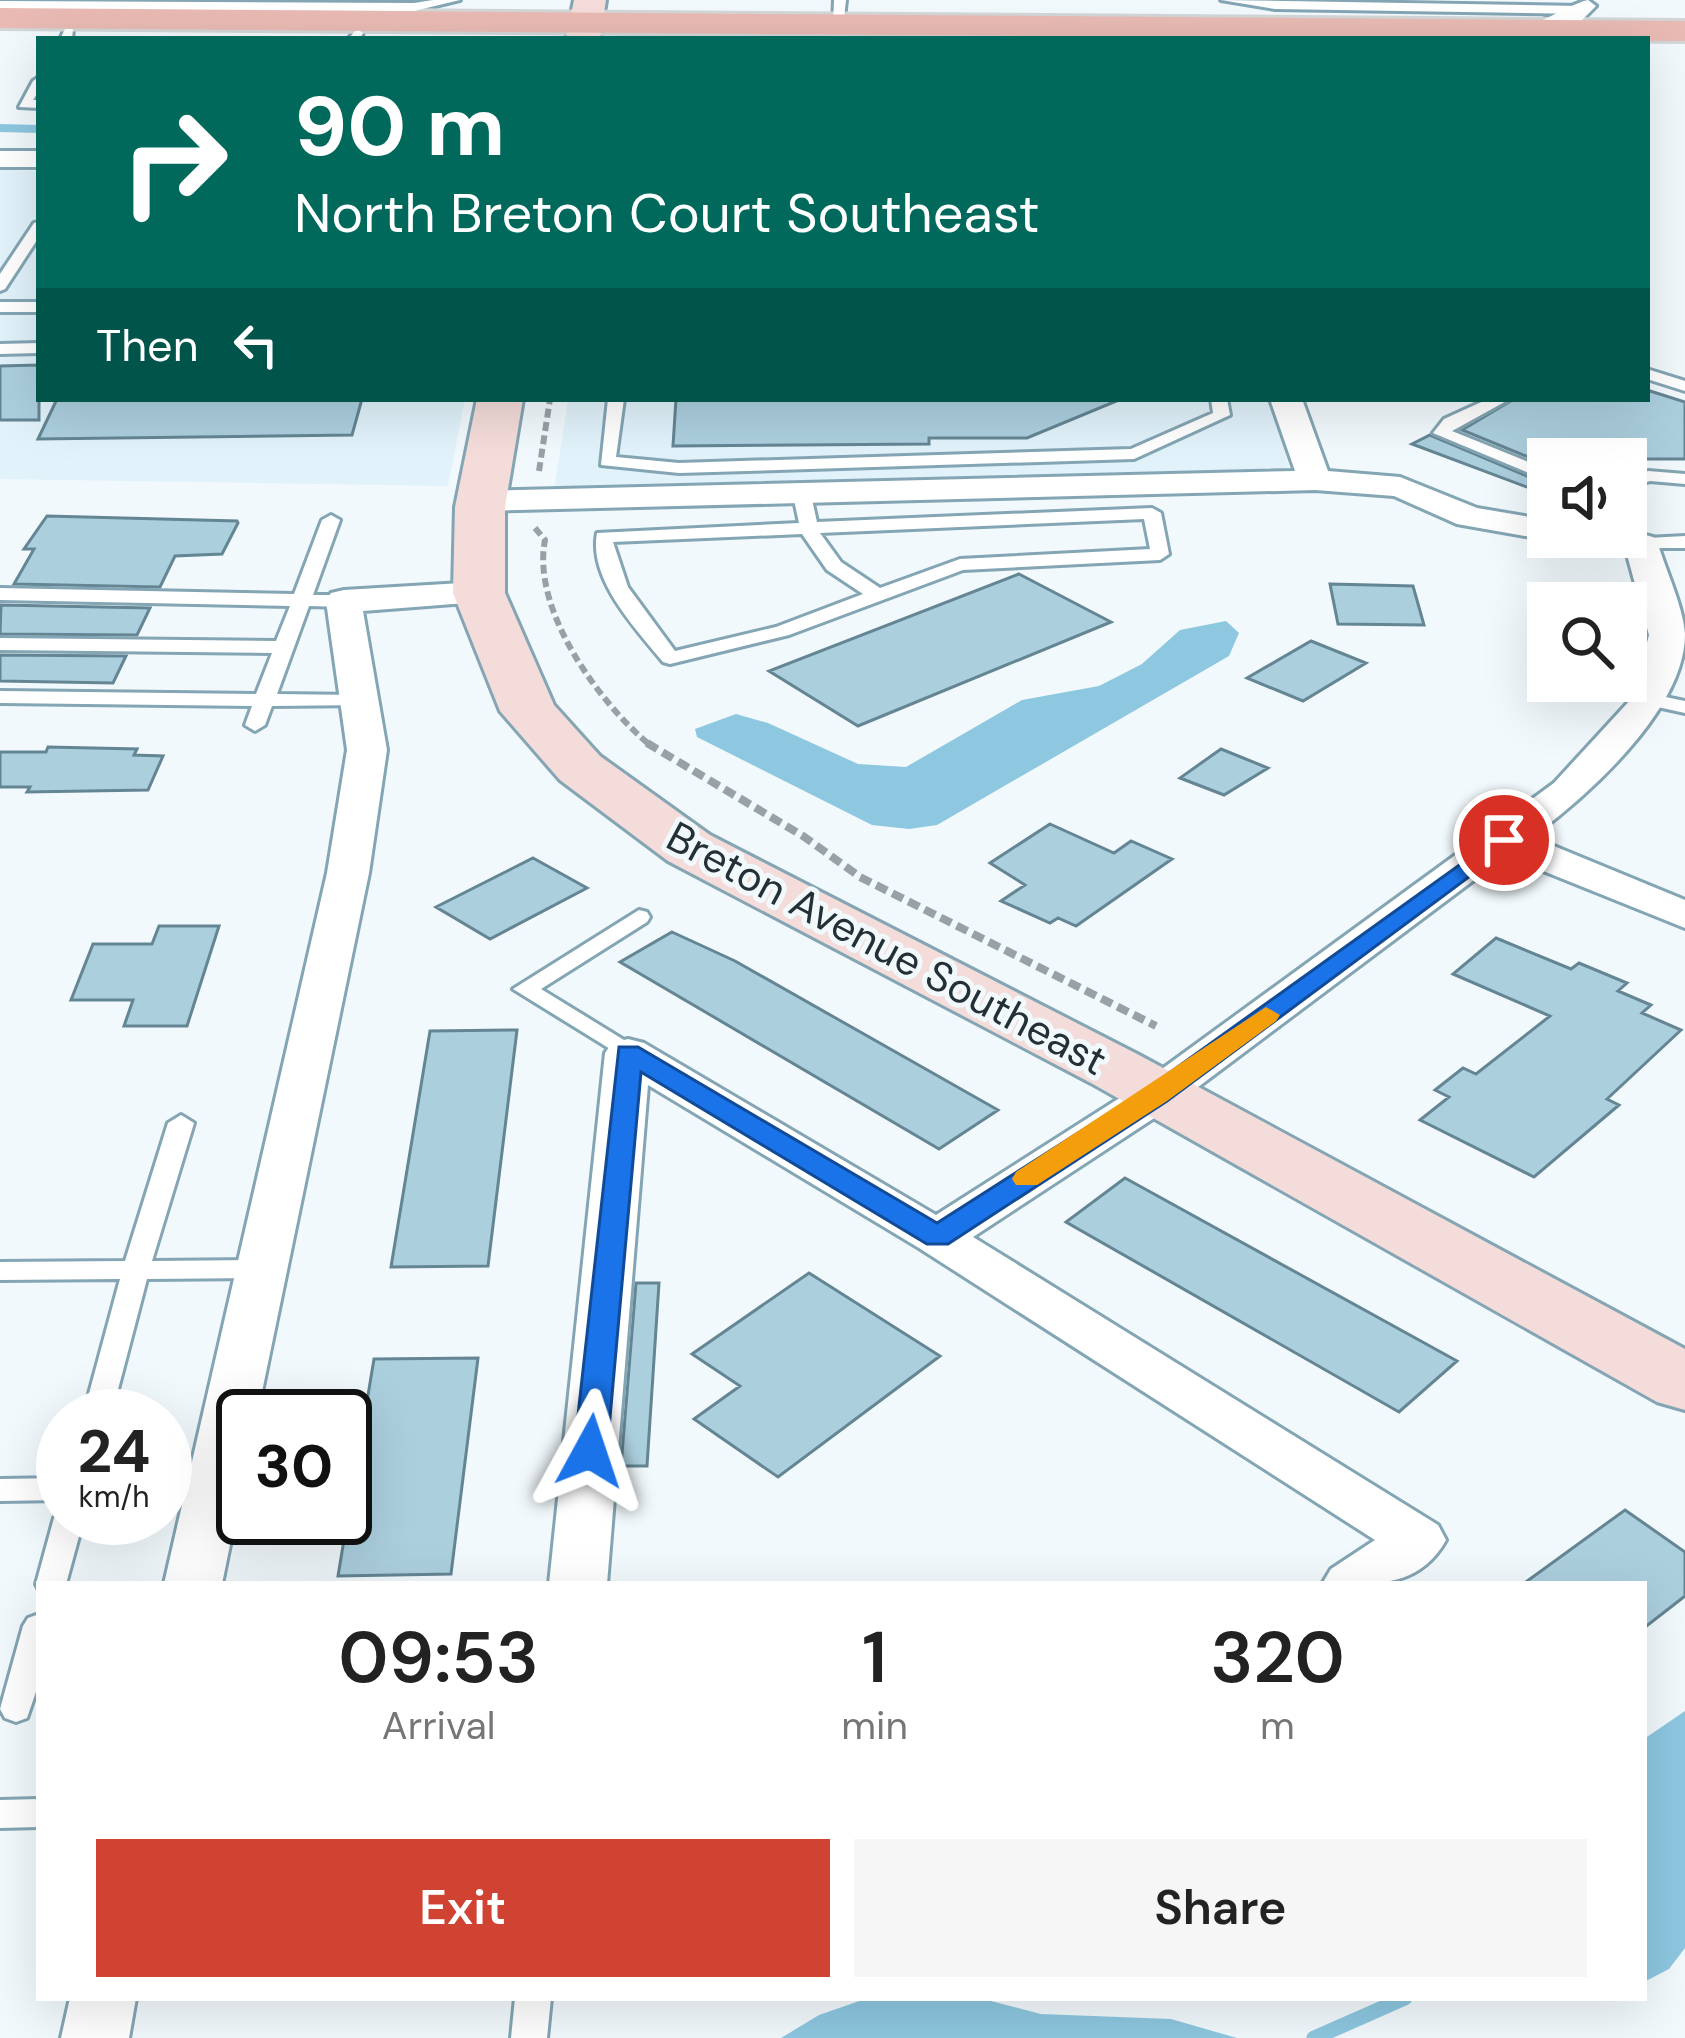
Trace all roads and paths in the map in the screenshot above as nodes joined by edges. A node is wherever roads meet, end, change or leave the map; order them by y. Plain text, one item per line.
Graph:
1 (454, 0) edge
2 (1227, 0) edge
3 (840, 12) edge
4 (41, 17) edge
5 (1589, 17) edge
6 (363, 20) edge
7 (541, 24) edge
8 (585, 24) edge
9 (1088, 26) junction
10 (1190, 27) junction
11 (1685, 31) edge
12 (918, 36) edge
13 (1065, 36) edge
14 (1143, 36) edge
15 (1650, 44) edge
16 (1685, 44) edge
17 (36, 86) edge
18 (36, 104) edge
19 (0, 159) edge
20 (36, 159) edge
21 (36, 228) edge
22 (0, 286) edge
23 (0, 307) edge
24 (36, 307) edge
25 (36, 348) edge
26 (0, 349) edge
27 (1650, 375) edge
28 (1685, 386) edge
29 (499, 402) edge
30 (550, 402) edge
31 (616, 402) edge
32 (1220, 402) edge
33 (1287, 402) edge
34 (1496, 402) edge
35 (1527, 468) edge
36 (1647, 476) edge
37 (1685, 479) edge
38 (1315, 480) junction
39 (1142, 483) junction
40 (535, 500) junction
41 (481, 501) junction
42 (804, 512) junction
43 (331, 520) dead end
44 (1527, 527) edge
45 (1647, 536) edge
46 (1685, 542) edge
47 (1635, 558) edge
48 (479, 593) junction
49 (0, 594) edge
50 (878, 595) junction
51 (322, 600) junction
52 (0, 644) edge
53 (283, 647) junction
54 (0, 697) edge
55 (264, 700) junction
56 (359, 700) junction
57 (1668, 704) edge
58 (255, 724) dead end
59 (1504, 840) junction
60 (1685, 915) edge
61 (639, 917) dead end
62 (628, 1053) junction
63 (1168, 1064) junction
64 (181, 1123) dead end
65 (938, 1237) junction
66 (262, 1269) junction
67 (135, 1270) junction
68 (0, 1271) edge
69 (1685, 1334) edge
70 (1685, 1383) edge
71 (104, 1389) edge
72 (192, 1486) edge
73 (214, 1486) junction
74 (36, 1489) edge
75 (0, 1490) edge
76 (62, 1545) edge
77 (52, 1581) edge
78 (195, 1581) edge
79 (578, 1581) edge
80 (1356, 1581) edge
81 (36, 1637) edge
82 (16, 1709) dead end
83 (36, 1813) edge
84 (0, 1814) edge
85 (103, 2001) edge
86 (533, 2001) edge
87 (95, 2038) edge
88 (529, 2038) edge

1 - 6 lane
2 - 5 lane
3 - 8 main road
3 - 9 main road
4 - 6 main road
4 - 7 main road
5 - 10 main road
5 - 11 main road
6 - 7 main road
7 - 8 main road
8 - 12 main road
9 - 10 main road
9 - 13 main road
10 - 14 main road
15 - 16 main road
17 - 18 lane
19 - 20 street
21 - 22 lane
23 - 24 lane
25 - 26 lane
27 - 28 lane
29 - 41 main road, Breton Avenue Southeast
30 - 40 path
31 - 39 lane
32 - 39 lane
33 - 38 street
34 - 35 lane
36 - 37 lane
38 - 39 street
38 - 44 street
39 - 42 street
39 - 50 lane
40 - 41 street
40 - 42 street
40 - 63 path
41 - 48 main road, Breton Avenue Southeast
42 - 50 lane
42 - 50 lane
43 - 51 lane
45 - 46 lane
47 - 57 street
48 - 51 street
48 - 63 main road, Breton Avenue Southeast
49 - 51 lane
51 - 53 lane
51 - 56 street
52 - 53 lane
53 - 55 lane
54 - 55 lane
55 - 56 lane
55 - 58 lane
56 - 66 street
57 - 59 street
59 - 60 street
59 - 63 street
61 - 62 lane
62 - 65 street
62 - 79 street
63 - 65 street
63 - 69 main road, Breton Avenue Southeast
63 - 70 main road, Breton Avenue Southeast
64 - 67 lane
65 - 80 street
66 - 67 lane
66 - 73 street
67 - 68 lane
67 - 71 lane
72 - 73 lane
73 - 78 street
74 - 75 lane
76 - 77 lane
81 - 82 lane
83 - 84 lane
85 - 87 street
86 - 88 lane

